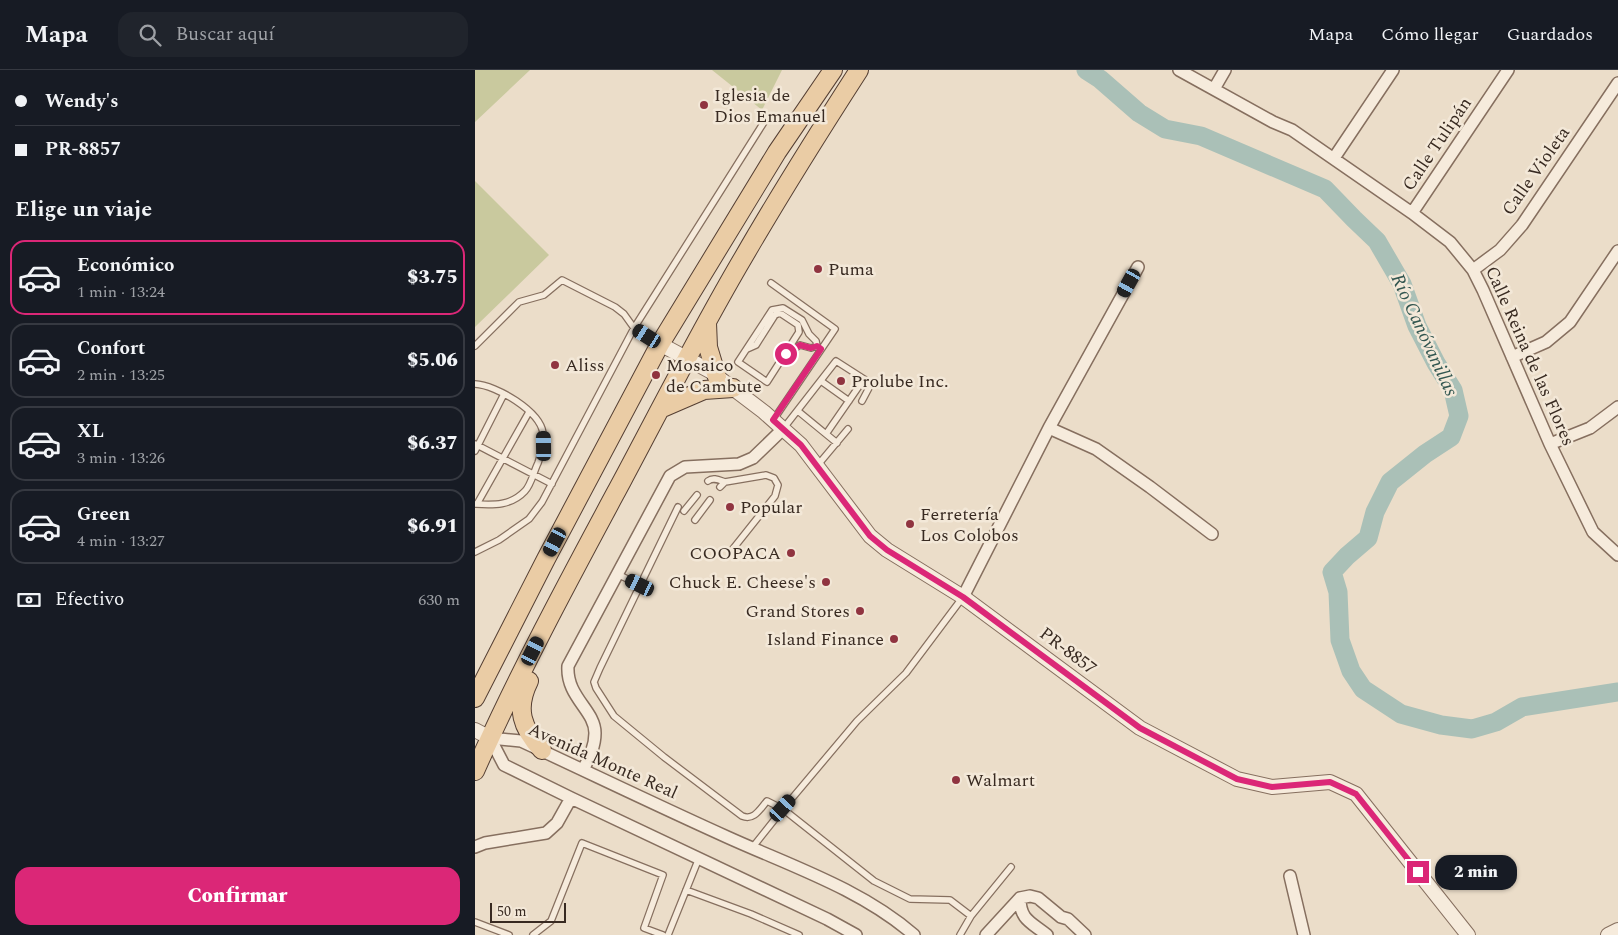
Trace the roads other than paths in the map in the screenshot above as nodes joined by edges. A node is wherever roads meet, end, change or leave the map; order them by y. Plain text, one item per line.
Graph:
1 (833, 70) edge
2 (859, 70) edge
3 (1179, 70) edge
4 (1225, 70) edge
5 (1393, 70) edge
6 (1508, 70) edge
7 (1618, 83) edge
8 (1214, 89) junction
9 (766, 118) dead end
10 (1334, 158) junction
11 (1412, 213) junction
12 (1618, 251) edge
13 (1138, 267) dead end
14 (1473, 270) junction
15 (771, 284) dead end
16 (707, 324) junction
17 (634, 328) junction
18 (660, 344) junction
19 (475, 346) edge
20 (747, 348) junction
21 (819, 348) junction
22 (786, 354) junction
23 (1512, 357) junction
24 (687, 358) junction
25 (717, 377) junction
26 (864, 379) junction
27 (821, 381) junction
28 (475, 384) edge
29 (733, 388) junction
30 (504, 394) junction
31 (849, 401) junction
32 (861, 401) dead end
33 (1618, 407) edge
34 (660, 409) junction
35 (797, 411) junction
36 (529, 412) junction
37 (778, 425) junction
38 (1049, 428) junction
39 (848, 429) dead end
40 (826, 434) junction
41 (837, 443) junction
42 (1550, 444) junction
43 (476, 447) edge
44 (503, 458) junction
45 (817, 466) junction
46 (533, 474) junction
47 (708, 481) dead end
48 (725, 482) junction
49 (552, 484) junction
50 (720, 487) dead end
51 (697, 495) dead end
52 (710, 500) dead end
53 (476, 504) edge
54 (678, 507) dead end
55 (684, 511) dead end
56 (695, 520) dead end
57 (1212, 534) dead end
58 (732, 550) dead end
59 (475, 552) edge
60 (1618, 555) edge
61 (617, 574) junction
62 (640, 585) junction
63 (963, 597) junction
64 (520, 610) junction
65 (533, 651) junction
66 (475, 674) edge
67 (475, 698) edge
68 (483, 734) edge
69 (542, 750) junction
70 (583, 770) junction
71 (475, 771) edge
72 (571, 798) junction
73 (783, 808) junction
74 (475, 847) edge
75 (752, 848) junction
76 (699, 858) junction
77 (1011, 867) dead end
78 (1290, 876) dead end
79 (686, 890) junction
80 (1020, 898) junction
81 (971, 916) junction
82 (1061, 917) junction
83 (475, 922) edge
84 (1618, 930) edge
85 (501, 934) edge
86 (509, 935) edge
87 (533, 935) edge
88 (663, 935) edge
89 (669, 935) edge
90 (799, 935) edge
91 (856, 935) edge
92 (915, 935) edge
93 (960, 935) edge
94 (986, 935) edge
95 (1047, 935) edge
96 (1075, 935) edge
97 (1085, 935) edge
98 (1303, 935) edge
99 (1468, 935) edge
100 (1608, 935) edge

1 - 18 main road
2 - 16 main road
3 - 8 street, Calle Reina de las Flores
4 - 8 street
5 - 10 street
6 - 11 street, Calle Tulipán
7 - 14 street, Calle Violeta
8 - 10 street, Calle Reina de las Flores
9 - 17 lane
10 - 11 street, Calle Reina de las Flores
11 - 14 street, Calle Reina de las Flores
12 - 23 street
13 - 38 street
14 - 23 street, Calle Reina de las Flores
15 - 21 lane
16 - 24 main road
16 - 25 main road
17 - 18 lane
17 - 19 lane
17 - 49 lane
18 - 24 street, PR-8857
18 - 64 main road
20 - 21 lane
20 - 22 lane
20 - 22 lane
21 - 22 lane
21 - 37 lane
23 - 42 street, Calle Reina de las Flores
24 - 25 street, PR-8857
24 - 34 main road
25 - 29 street, PR-8857
26 - 27 lane
26 - 31 lane
26 - 32 lane
27 - 31 lane
27 - 35 lane
28 - 30 lane
29 - 34 main road
29 - 37 street, PR-8857
30 - 36 lane
30 - 43 lane
31 - 40 lane
33 - 42 street
34 - 65 main road
35 - 37 lane
35 - 40 lane
36 - 44 lane
36 - 46 lane
37 - 45 street, PR-8857
37 - 61 street
38 - 57 street
38 - 63 street
39 - 41 lane
40 - 41 lane
41 - 45 lane
42 - 60 street, Calle Reina de las Flores
43 - 44 lane
44 - 46 lane
44 - 53 lane
45 - 63 street, PR-8857
46 - 49 lane
46 - 53 lane
47 - 48 lane
48 - 50 lane
48 - 58 lane
49 - 59 lane
51 - 55 lane
52 - 56 lane
54 - 62 lane
61 - 62 lane
61 - 70 street
62 - 73 lane
63 - 73 lane
63 - 99 street, PR-8857
64 - 66 main road
64 - 67 main road
65 - 68 main road
65 - 69 main road
68 - 69 street, Avenida Monte Real
68 - 71 main road
68 - 72 street
69 - 70 street, Avenida Monte Real
70 - 75 street, Avenida Monte Real
72 - 74 street
72 - 76 street
73 - 75 lane
73 - 81 lane
75 - 92 street, Avenida Monte Real
76 - 79 lane
76 - 91 street
77 - 81 lane
78 - 98 street
79 - 89 lane
79 - 90 lane
80 - 82 street
80 - 94 street
80 - 95 street
81 - 93 lane
82 - 96 street
82 - 97 street
83 - 85 lane
84 - 100 street
85 - 86 lane
87 - 88 lane

